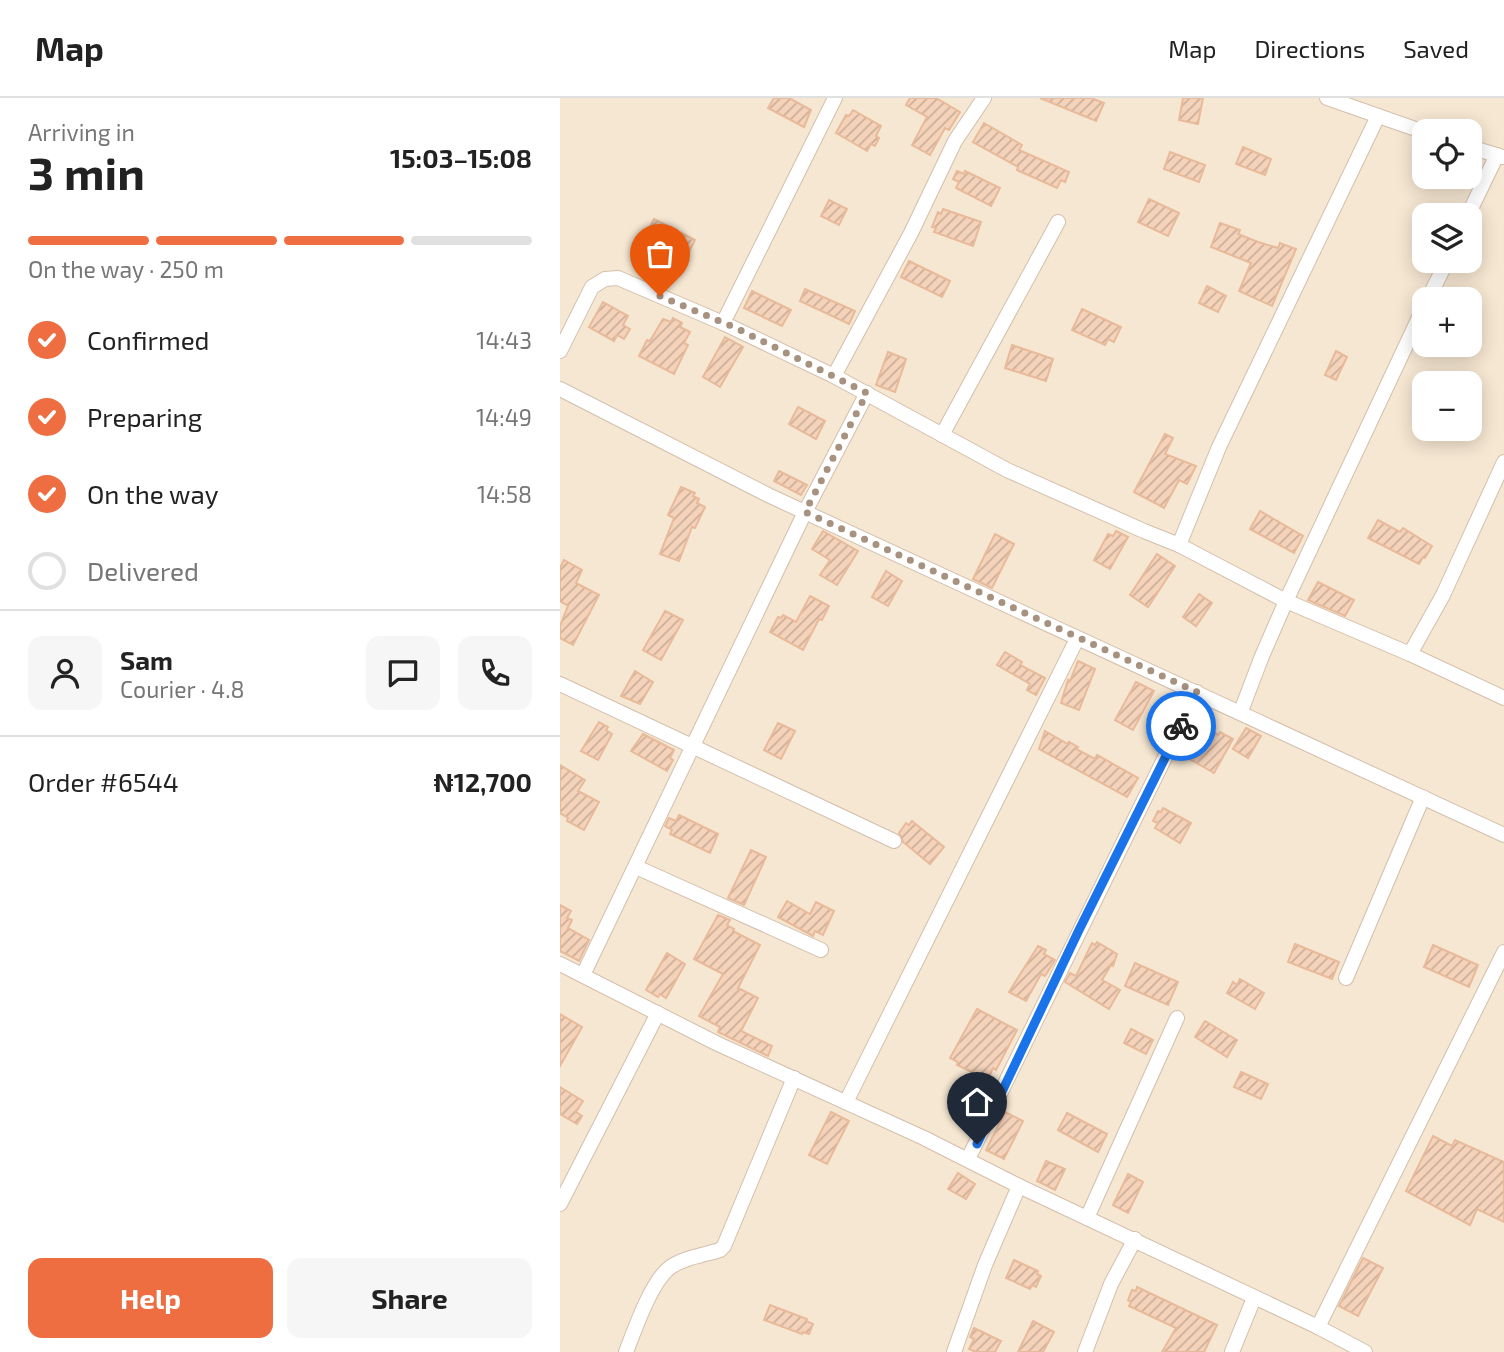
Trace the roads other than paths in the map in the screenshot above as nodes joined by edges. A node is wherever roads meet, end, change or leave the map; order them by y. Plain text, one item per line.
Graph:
1 (835, 98) edge
2 (984, 98) edge
3 (1327, 98) edge
4 (1378, 116) junction
5 (1412, 128) edge
6 (1482, 151) edge
7 (1500, 156) edge
8 (1475, 203) edge
9 (1058, 222) dead end
10 (723, 323) junction
11 (1412, 333) edge
12 (560, 351) edge
13 (834, 376) junction
14 (560, 389) edge
15 (867, 393) junction
16 (942, 435) junction
17 (1504, 462) edge
18 (805, 512) junction
19 (1179, 545) junction
20 (1286, 601) junction
21 (1077, 639) junction
22 (1410, 654) junction
23 (560, 684) edge
24 (1197, 692) junction
25 (1504, 698) edge
26 (1241, 712) junction
27 (692, 748) junction
28 (1423, 797) junction
29 (1504, 835) edge
30 (894, 842) dead end
31 (636, 867) junction
32 (821, 950) dead end
33 (1504, 952) edge
34 (560, 964) edge
35 (583, 975) junction
36 (1346, 978) dead end
37 (658, 1013) junction
38 (1177, 1018) dead end
39 (794, 1078) junction
40 (846, 1102) junction
41 (968, 1160) junction
42 (1019, 1186) junction
43 (560, 1204) edge
44 (1087, 1218) junction
45 (1135, 1239) junction
46 (1254, 1298) junction
47 (1318, 1327) junction
48 (626, 1352) edge
49 (954, 1352) edge
50 (1085, 1352) edge
51 (1232, 1352) edge
52 (1365, 1352) edge

1 - 10 street
2 - 13 street
3 - 4 street
4 - 5 street
4 - 19 street
6 - 7 street
7 - 8 street
9 - 16 street
10 - 12 street
10 - 13 street
11 - 20 street
13 - 15 street
14 - 18 street
15 - 16 street
15 - 18 street
16 - 19 street
17 - 22 street
18 - 21 street
18 - 27 street
19 - 20 street
20 - 22 street
20 - 26 street
21 - 24 street
21 - 40 street
22 - 25 street
23 - 27 street
24 - 26 street
24 - 41 street
26 - 28 street
27 - 30 street
27 - 31 street
28 - 29 street
28 - 36 street
31 - 32 street
31 - 35 street
33 - 47 street
34 - 35 street
35 - 37 street
37 - 39 street
37 - 43 street
38 - 44 street
39 - 40 street
39 - 48 street
40 - 41 street
41 - 42 street
42 - 44 street
42 - 49 street
44 - 45 street
45 - 46 street
45 - 50 street
46 - 47 street
46 - 51 street
47 - 52 street

